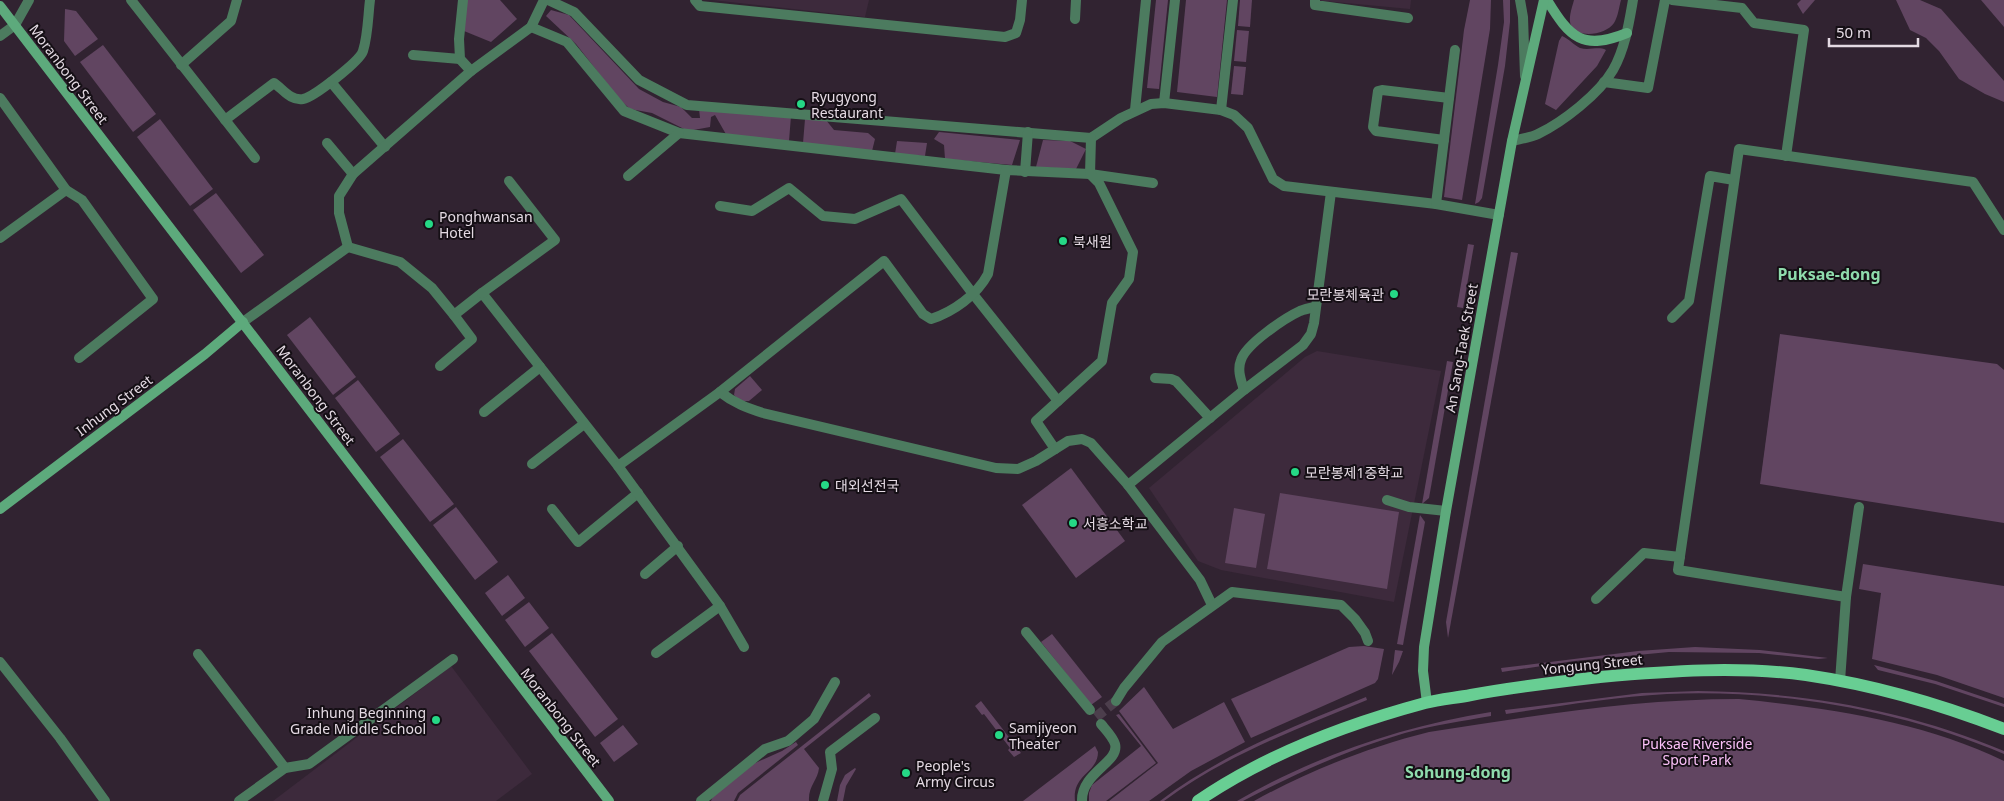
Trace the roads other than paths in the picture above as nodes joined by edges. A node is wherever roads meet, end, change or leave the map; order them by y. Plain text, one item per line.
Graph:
1 (29, 0) edge
2 (131, 0) edge
3 (237, 0) edge
4 (370, 0) edge
5 (463, 0) edge
6 (544, 0) edge
7 (548, 0) edge
8 (695, 0) edge
9 (1022, 0) edge
10 (1076, 0) edge
11 (1146, 0) edge
12 (1175, 0) edge
13 (1233, 0) edge
14 (1316, 0) edge
15 (1520, 0) edge
16 (1545, 0) edge
17 (1634, 0) edge
18 (1665, 0) edge
19 (1672, 0) edge
20 (0, 6) edge
21 (1408, 18) dead end
22 (1074, 19) dead end
23 (15, 25) junction
24 (531, 27) junction
25 (1627, 33) junction
26 (0, 36) edge
27 (1455, 50) dead end
28 (413, 56) dead end
29 (460, 59) junction
30 (181, 65) junction
31 (471, 71) junction
32 (1525, 78) junction
33 (331, 82) junction
34 (1604, 82) junction
35 (0, 98) edge
36 (1449, 98) junction
37 (1164, 103) junction
38 (1134, 110) junction
39 (1221, 110) junction
40 (225, 120) junction
41 (1028, 132) junction
42 (679, 133) junction
43 (1091, 138) junction
44 (1444, 140) junction
45 (1512, 141) junction
46 (327, 143) dead end
47 (385, 147) junction
48 (1786, 156) junction
49 (255, 158) dead end
50 (1006, 170) junction
51 (1025, 172) junction
52 (353, 174) junction
53 (1090, 174) junction
54 (628, 176) dead end
55 (1734, 180) junction
56 (509, 182) dead end
57 (1153, 183) dead end
58 (66, 190) junction
59 (1330, 192) junction
60 (1436, 204) junction
61 (720, 206) dead end
62 (1499, 215) junction
63 (2004, 230) edge
64 (0, 238) edge
65 (348, 247) junction
66 (482, 294) junction
67 (973, 294) junction
68 (1315, 307) junction
69 (454, 315) junction
70 (1672, 318) dead end
71 (243, 322) junction
72 (79, 358) dead end
73 (440, 366) dead end
74 (540, 367) junction
75 (1155, 378) dead end
76 (1244, 390) junction
77 (720, 392) junction
78 (1058, 401) junction
79 (484, 412) dead end
80 (1210, 418) junction
81 (584, 424) junction
82 (1054, 449) junction
83 (532, 464) dead end
84 (618, 466) junction
85 (1128, 485) junction
86 (638, 493) junction
87 (1387, 500) dead end
88 (1859, 507) dead end
89 (0, 509) edge
90 (552, 509) dead end
91 (1446, 511) junction
92 (678, 546) junction
93 (1680, 557) junction
94 (646, 574) dead end
95 (1846, 597) junction
96 (1596, 599) dead end
97 (1212, 605) junction
98 (720, 606) junction
99 (1026, 632) dead end
100 (1368, 641) dead end
101 (744, 647) dead end
102 (656, 653) dead end
103 (198, 654) dead end
104 (453, 659) dead end
105 (0, 662) edge
106 (1840, 681) junction
107 (835, 682) dead end
108 (1116, 701) tunnel mouth
109 (1427, 703) junction
110 (1090, 710) dead end
111 (875, 718) dead end
112 (1101, 724) dead end
113 (2004, 730) edge
114 (286, 768) junction
115 (242, 800) edge
116 (105, 801) edge
117 (609, 801) edge
118 (701, 801) edge
119 (823, 801) edge
120 (1082, 801) edge
121 (1198, 801) edge

1 - 23 street
2 - 30 street
3 - 30 street
4 - 33 street
5 - 29 street
6 - 24 street
7 - 41 street
8 - 9 street
10 - 22 street
11 - 38 street
12 - 37 street
13 - 39 street
14 - 21 street
15 - 32 street
16 - 25 main road
16 - 32 main road, An Sang-Taek Street
17 - 25 street
18 - 34 street
19 - 48 street
20 - 23 main road, Moranbong Street
23 - 26 street
23 - 71 main road, Moranbong Street
24 - 31 street
24 - 42 street
25 - 34 street
27 - 36 street
28 - 29 street
29 - 31 street
30 - 40 street
31 - 47 street
32 - 45 main road, An Sang-Taek Street
33 - 40 street
33 - 47 street
34 - 45 street
35 - 58 street
36 - 44 street
36 - 44 street
37 - 38 street
37 - 39 street
38 - 43 street
39 - 59 street
40 - 49 street
41 - 43 street
41 - 51 street
42 - 50 street
42 - 54 street
43 - 53 street
44 - 60 street
45 - 62 main road, An Sang-Taek Street
46 - 52 street
47 - 52 street
48 - 55 street
48 - 63 street
50 - 51 street
50 - 67 street
51 - 53 street
52 - 65 street
53 - 57 street
53 - 78 street
55 - 70 street
55 - 93 street
56 - 66 street
58 - 64 street
58 - 72 street
59 - 60 street
59 - 68 street
60 - 62 street
61 - 67 street
62 - 91 main road, An Sang-Taek Street
65 - 69 street
65 - 71 street
66 - 69 street
66 - 74 street
67 - 77 street
67 - 78 street
68 - 76 street
68 - 76 street
69 - 73 street
71 - 89 main road, Inhung Street
71 - 117 main road, Moranbong Street
74 - 79 street
74 - 81 street
75 - 80 street
76 - 80 street
77 - 82 street
77 - 84 street
78 - 82 street
80 - 85 street
81 - 83 street
81 - 84 street
82 - 85 street
84 - 86 street
85 - 97 street
86 - 90 street
86 - 92 street
87 - 91 street
88 - 95 street
91 - 109 main road, An Sang-Taek Street
92 - 94 street
92 - 98 street
93 - 95 street
93 - 96 street
95 - 106 street
97 - 100 street
97 - 108 street
98 - 101 street
98 - 102 street
99 - 110 street
103 - 114 street
104 - 114 street
105 - 116 street
106 - 109 main road, Yongung Street
106 - 113 main road, Yongung Street
107 - 118 street
109 - 121 main road, Yongung Street
111 - 119 street
112 - 120 street
114 - 115 street

